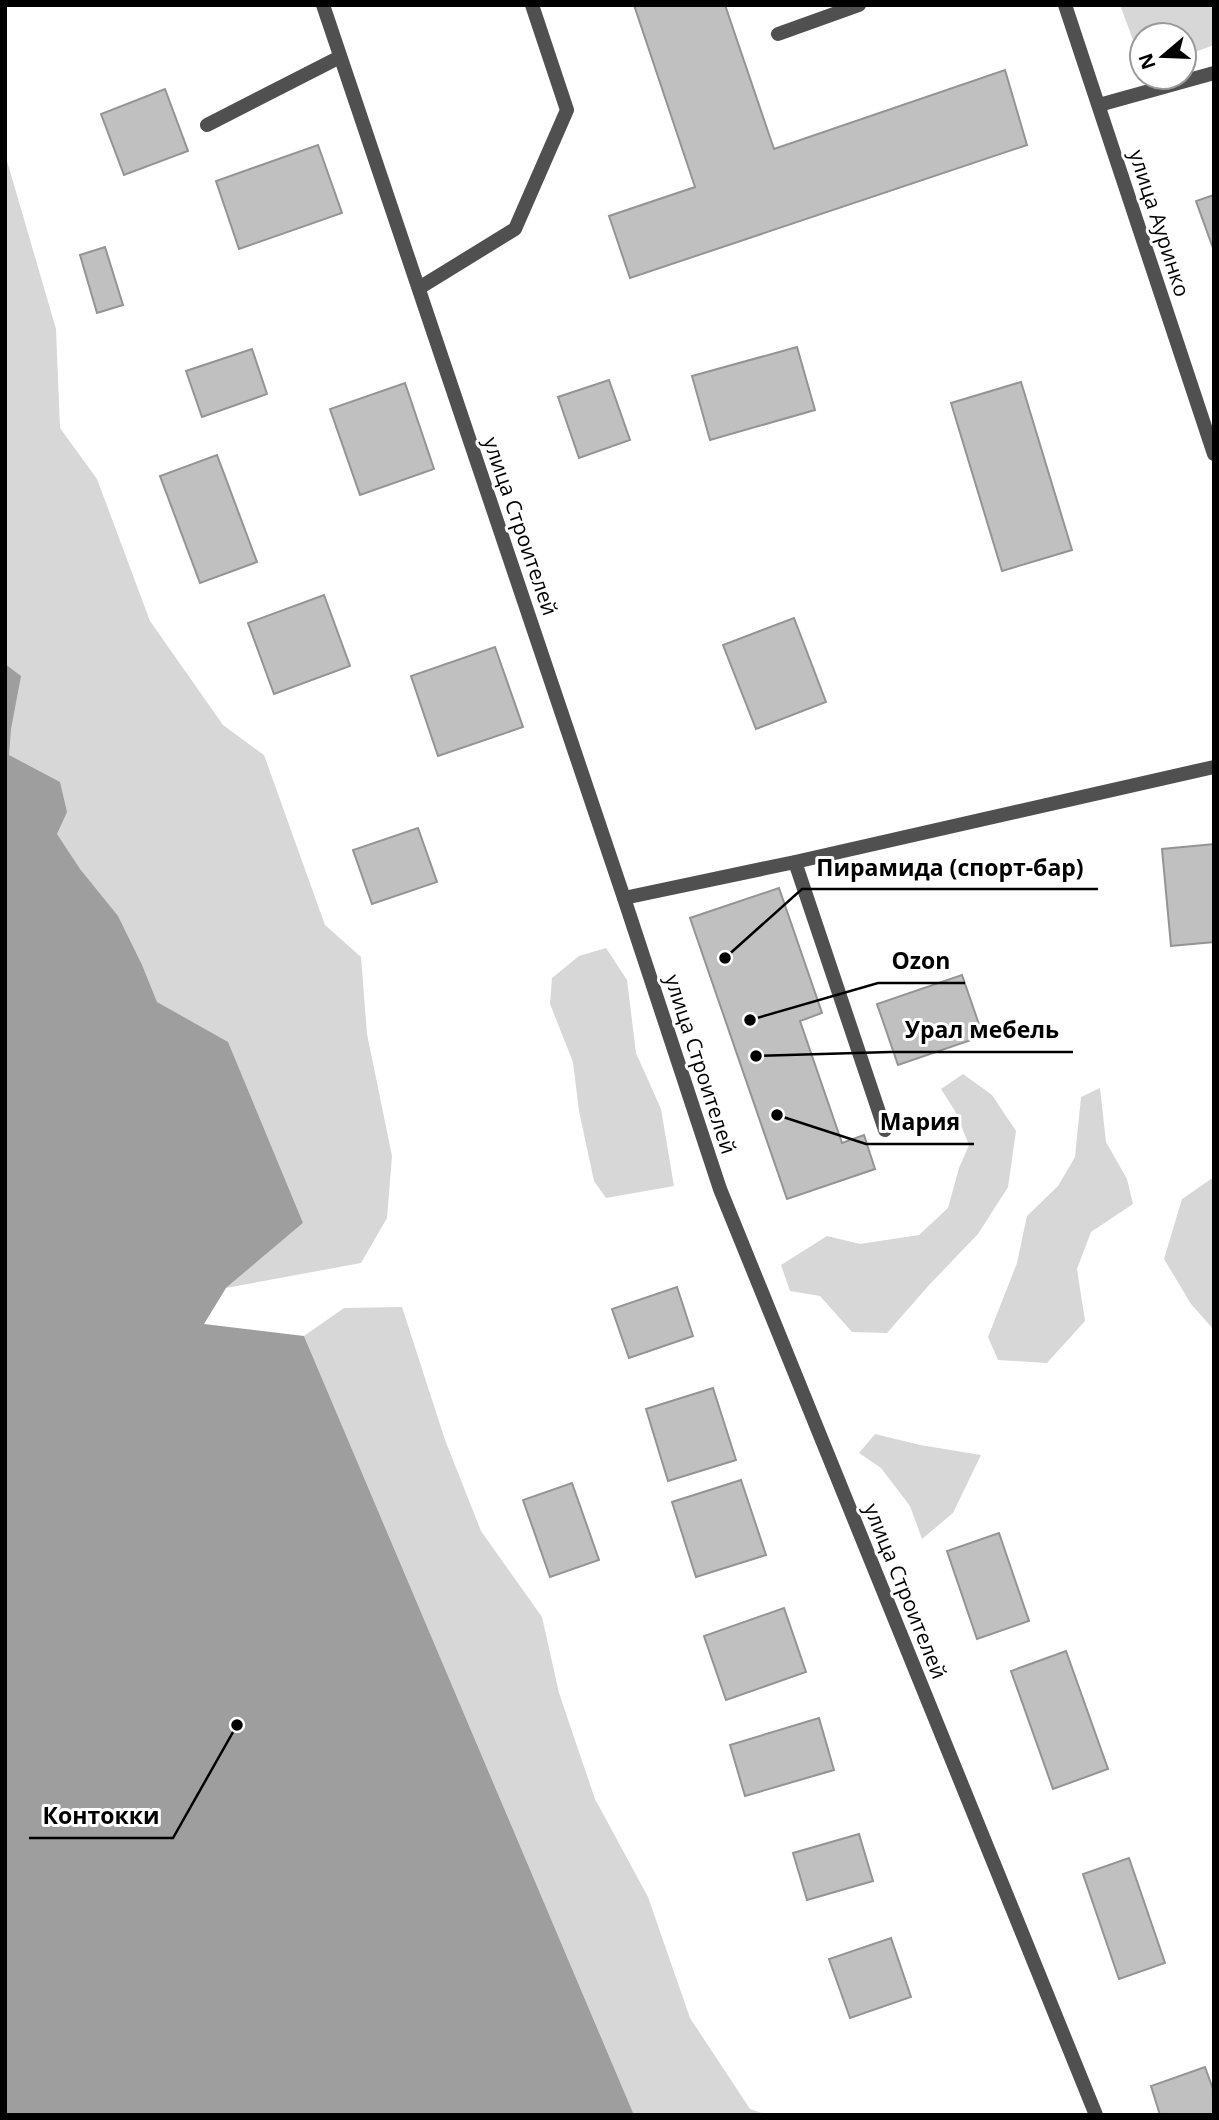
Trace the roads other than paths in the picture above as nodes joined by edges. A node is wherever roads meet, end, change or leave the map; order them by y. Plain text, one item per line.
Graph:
1 (323, 5) edge
2 (532, 5) edge
3 (859, 5) edge
4 (1065, 5) edge
5 (778, 34) dead end
6 (340, 57) junction
7 (1214, 73) edge
8 (1099, 105) junction
9 (207, 125) dead end
10 (419, 288) junction
11 (1214, 454) edge
12 (1214, 767) edge
13 (795, 862) junction
14 (624, 898) junction
15 (886, 1130) dead end
16 (1096, 2115) edge

1 - 6 street, улица Строителей
2 - 10 street
3 - 5 street
4 - 8 street, улица Ауринко
6 - 9 street
6 - 10 street, улица Строителей
7 - 8 street
8 - 11 street, улица Ауринко
10 - 14 street, улица Строителей
12 - 13 street
13 - 14 street
13 - 15 street
14 - 16 street, улица Строителей

